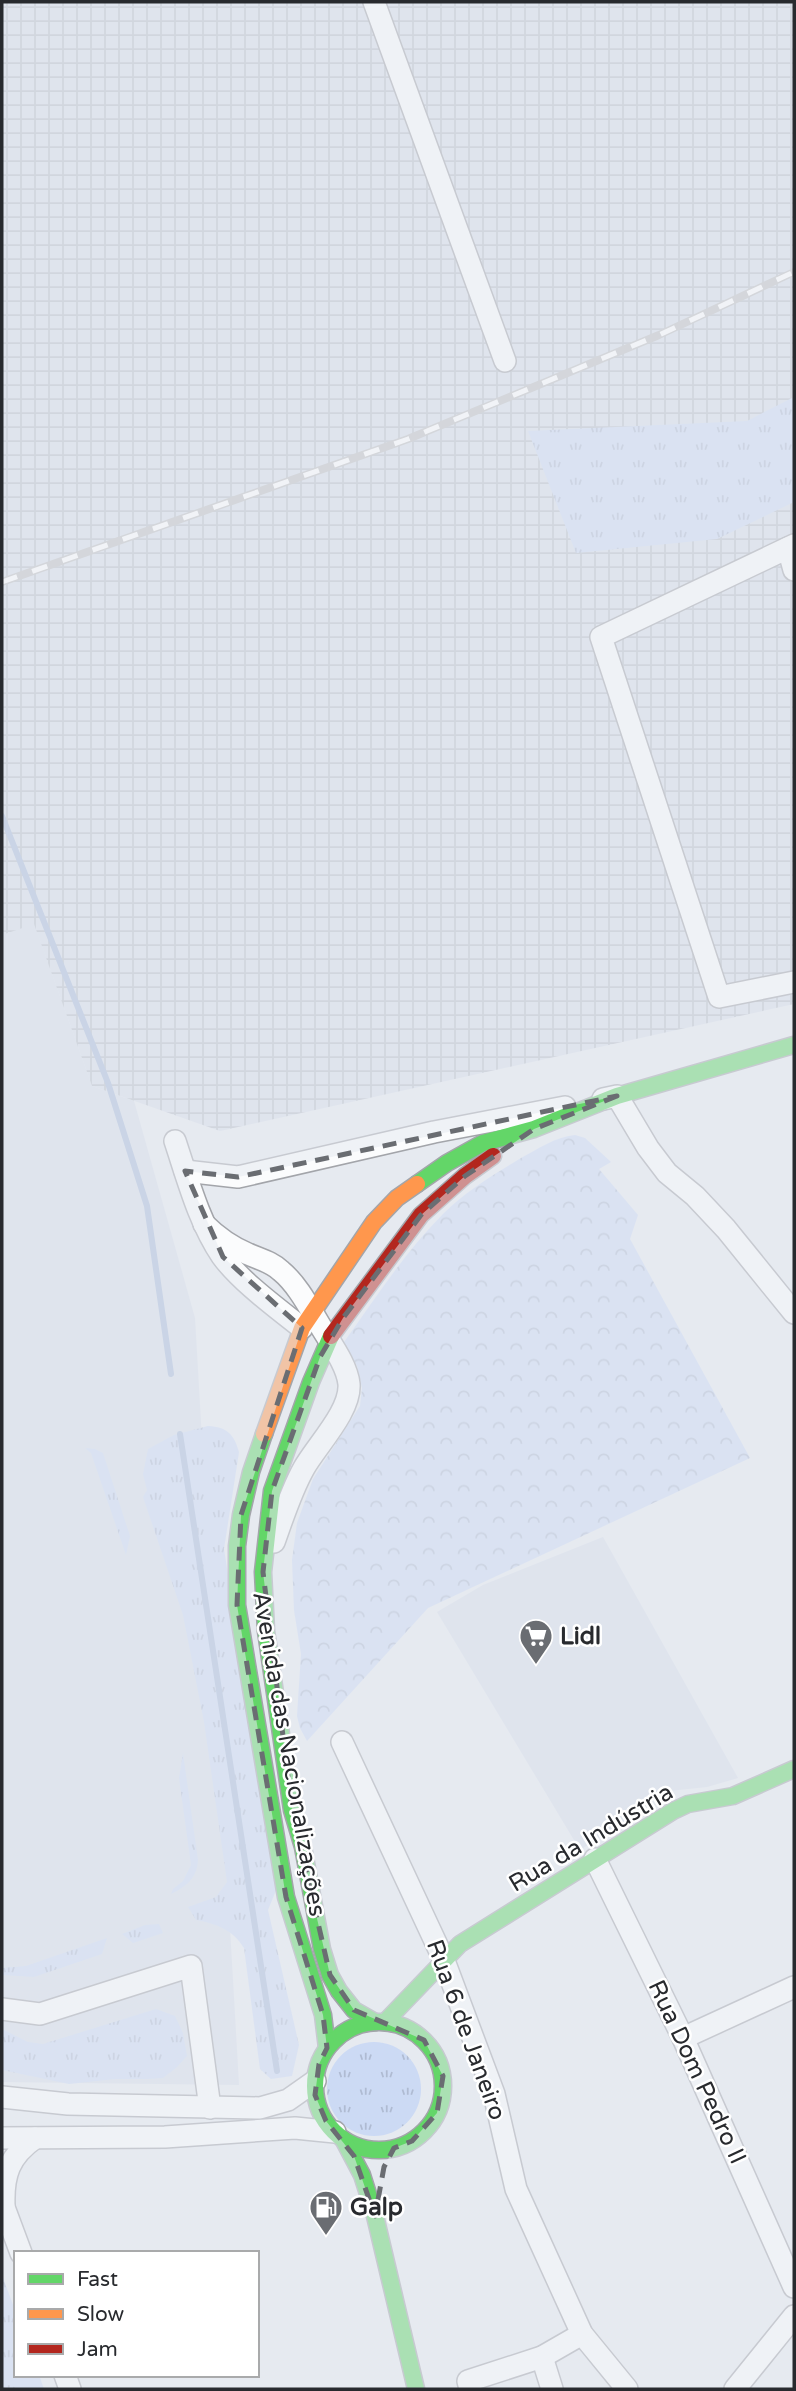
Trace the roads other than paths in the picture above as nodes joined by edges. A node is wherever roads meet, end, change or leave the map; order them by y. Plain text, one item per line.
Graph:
1 (374, 2) edge
2 (505, 361) dead end
3 (791, 546) edge
4 (794, 570) edge
5 (794, 982) edge
6 (794, 1047) edge
7 (617, 1096) junction
8 (534, 1129) junction
9 (175, 1141) dead end
10 (186, 1171) junction
11 (204, 1224) junction
12 (794, 1313) edge
13 (307, 1320) junction
14 (329, 1339) junction
15 (263, 1573) junction
16 (342, 1742) dead end
17 (794, 1769) edge
18 (594, 1859) junction
19 (443, 1958) junction
20 (429, 1976) junction
21 (794, 1987) edge
22 (2, 2010) edge
23 (380, 2022) junction
24 (683, 2038) junction
25 (327, 2048) junction
26 (437, 2057) junction
27 (315, 2081) junction
28 (2, 2087) edge
29 (2, 2097) edge
30 (68, 2104) junction
31 (210, 2108) junction
32 (339, 2136) junction
33 (2, 2138) edge
34 (35, 2138) junction
35 (394, 2148) junction
36 (384, 2167) dead end
37 (380, 2184) dead end
38 (3, 2203) edge
39 (375, 2216) junction
40 (20, 2251) edge
41 (794, 2287) edge
42 (794, 2316) edge
43 (582, 2334) junction
44 (542, 2357) junction
45 (469, 2385) edge
46 (416, 2389) edge
47 (552, 2389) edge
48 (627, 2389) edge
49 (735, 2389) edge

1 - 2 street
3 - 4 street
3 - 5 street
6 - 7 street, Avenida das Nacionalizações
7 - 8 street, Avenida das Nacionalizações
7 - 10 street
7 - 12 street
8 - 13 street, Avenida das Nacionalizações
8 - 14 street, Avenida das Nacionalizações
9 - 10 street
10 - 11 street
11 - 13 street
11 - 13 street
13 - 14 street
13 - 25 street, Avenida das Nacionalizações
14 - 15 street, Avenida das Nacionalizações
14 - 15 street
15 - 23 street, Avenida das Nacionalizações
16 - 19 street, Rua 6 de Janeiro
17 - 18 street, Rua da Indústria
18 - 19 street, Rua da Indústria
18 - 24 street, Rua Dom Pedro II
19 - 20 street, Rua da Indústria
19 - 43 street, Rua 6 de Janeiro
20 - 23 street, Rua da Indústria
20 - 26 street, Rua da Indústria
21 - 24 street
22 - 31 street
23 - 25 street
23 - 26 street, Avenida das Nacionalizações
24 - 41 street, Rua Dom Pedro II
25 - 27 street, Avenida das Nacionalizações
26 - 35 street
27 - 31 street
27 - 32 street
28 - 30 street
29 - 30 street
30 - 31 street
32 - 34 street
32 - 35 street
32 - 39 street
33 - 34 street
34 - 38 street
35 - 36 street
37 - 39 street
38 - 40 street
39 - 46 street
42 - 49 street
43 - 44 street
43 - 48 street, Rua 6 de Janeiro
44 - 45 street
44 - 47 street

